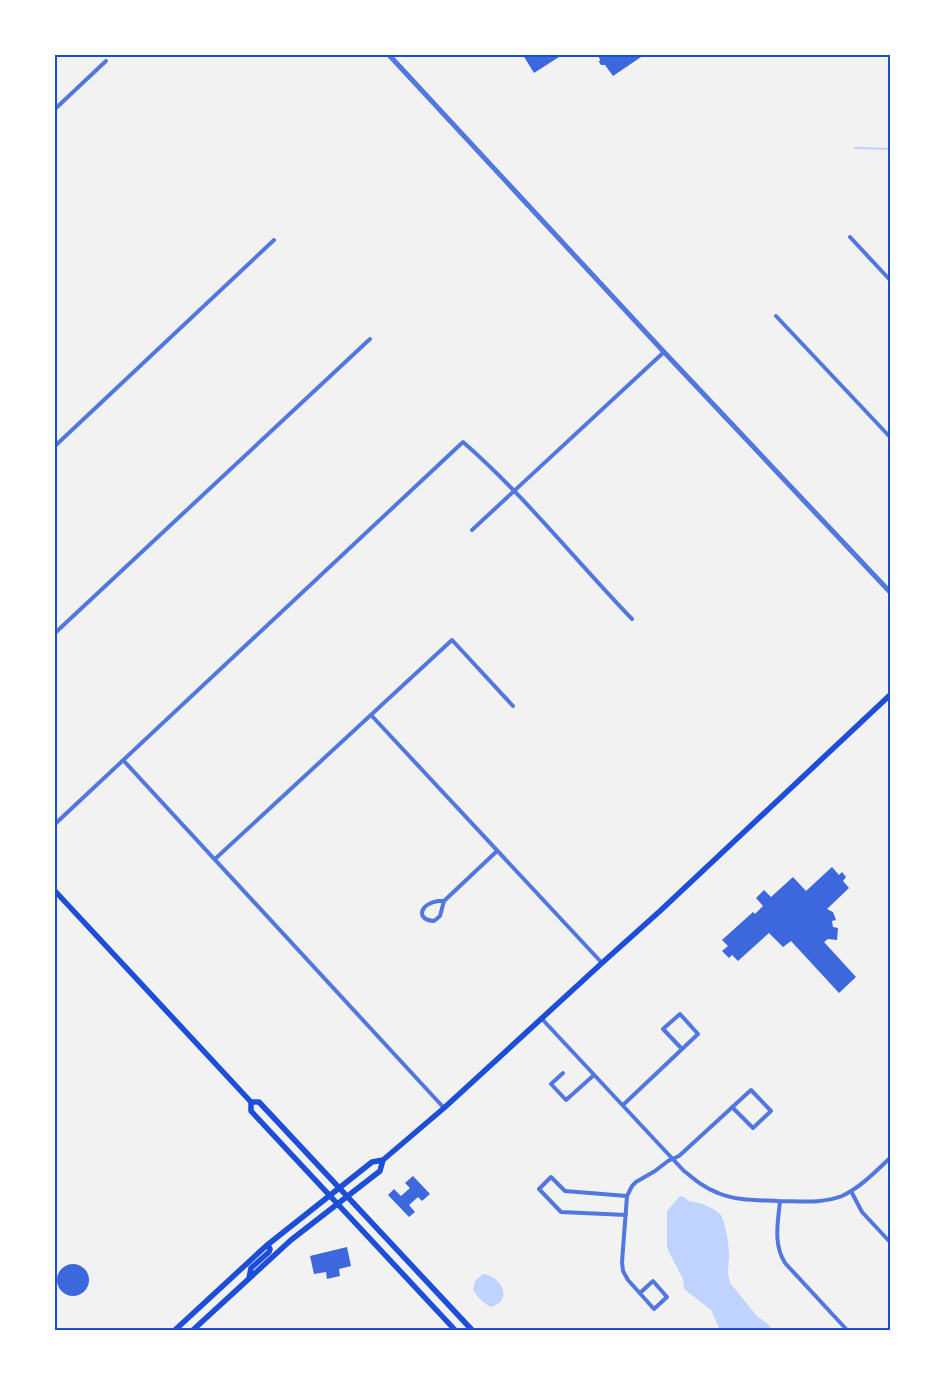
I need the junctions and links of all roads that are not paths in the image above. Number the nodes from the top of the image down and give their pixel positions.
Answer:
1 (389, 55) edge
2 (106, 61) dead end
3 (55, 109) edge
4 (850, 237) dead end
5 (274, 240) dead end
6 (890, 280) edge
7 (776, 316) dead end
8 (370, 339) dead end
9 (664, 352) junction
10 (890, 437) edge
11 (55, 446) edge
12 (515, 491) junction
13 (472, 530) dead end
14 (890, 592) edge
15 (632, 619) dead end
16 (55, 633) edge
17 (890, 695) edge
18 (513, 706) dead end
19 (371, 715) junction
20 (123, 760) junction
21 (55, 824) edge
22 (497, 851) junction
23 (214, 859) junction
24 (55, 891) edge
25 (444, 901) junction
26 (602, 963) junction
27 (542, 1019) junction
28 (682, 1049) junction
29 (563, 1073) dead end
30 (594, 1075) junction
31 (251, 1102) junction
32 (623, 1105) junction
33 (732, 1107) junction
34 (444, 1108) junction
35 (890, 1158) edge
36 (673, 1159) junction
37 (383, 1160) junction
38 (339, 1187) junction
39 (851, 1191) junction
40 (329, 1195) junction
41 (627, 1196) junction
42 (348, 1197) junction
43 (780, 1201) junction
44 (338, 1204) junction
45 (626, 1215) junction
46 (890, 1242) edge
47 (268, 1245) junction
48 (249, 1278) junction
49 (640, 1293) junction
50 (175, 1330) edge
51 (193, 1330) edge
52 (456, 1330) edge
53 (472, 1330) edge
54 (848, 1330) edge

1 - 9 street
2 - 3 street
4 - 6 street
5 - 11 street
7 - 10 street
8 - 16 street
9 - 12 street
9 - 14 street
12 - 13 street
12 - 15 street
12 - 20 street
17 - 26 main road
18 - 19 street
19 - 22 street
19 - 23 street
20 - 21 street
20 - 23 street
22 - 25 street
22 - 26 street
23 - 34 street
24 - 31 main road
25 - 25 street
26 - 27 main road
27 - 30 street
27 - 34 main road
28 - 28 street
28 - 32 street
29 - 30 street
30 - 32 street
31 - 38 main road
31 - 40 main road
32 - 36 street
33 - 33 street
33 - 36 street
34 - 37 main road
35 - 39 street
36 - 41 street
36 - 43 street
37 - 38 main road
37 - 42 main road
38 - 40 main road
38 - 42 main road
39 - 43 street
39 - 46 street
40 - 44 main road
40 - 47 main road
41 - 45 street
41 - 45 street
42 - 44 main road
42 - 53 main road
43 - 54 street
44 - 48 main road
44 - 52 main road
45 - 49 street
47 - 48 main road
47 - 50 main road
48 - 51 main road
49 - 49 street

